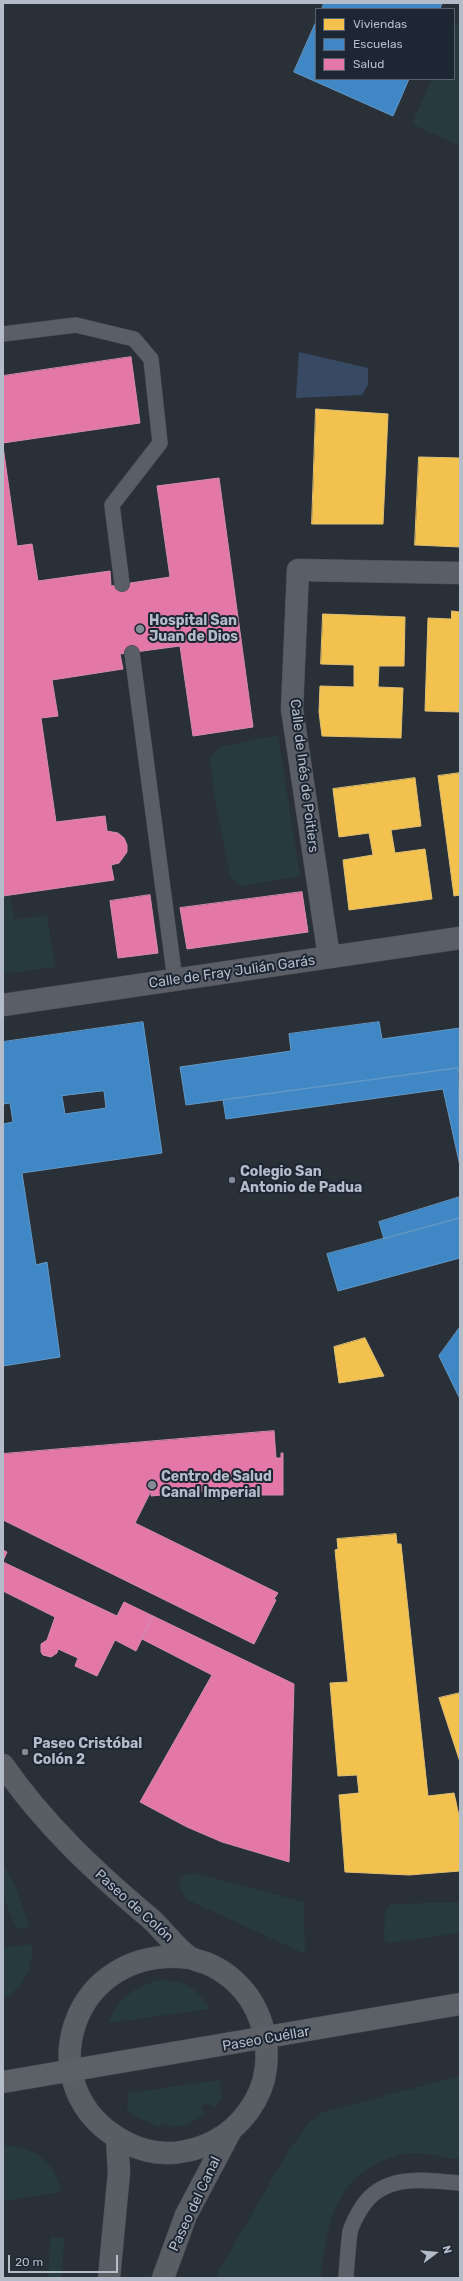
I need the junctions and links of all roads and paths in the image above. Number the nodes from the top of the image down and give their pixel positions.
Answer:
1 (3, 334) edge
2 (460, 573) edge
3 (122, 584) dead end
4 (132, 653) dead end
5 (460, 938) edge
6 (329, 957) junction
7 (176, 980) junction
8 (3, 1005) edge
9 (3, 1765) edge
10 (190, 1958) junction
11 (460, 2004) edge
12 (265, 2039) junction
13 (71, 2072) junction
14 (3, 2082) edge
15 (230, 2131) junction
16 (117, 2138) junction
17 (460, 2183) edge
18 (109, 2278) edge
19 (163, 2278) edge
20 (346, 2278) edge

1 - 3 lane
2 - 6 street, Calle de Inés de Poitiers
4 - 7 lane
5 - 6 street, Calle de Fray Julián Garás
6 - 7 street, Calle de Fray Julián Garás
7 - 8 street, Calle de Fray Julián Garás
9 - 10 main road, Paseo de Colón
10 - 12 main road, Paseo de Colón
10 - 13 main road, Paseo del Canal
11 - 12 main road, Paseo Cuéllar
12 - 13 main road, Paseo Cuéllar
12 - 15 main road, Paseo del Canal
13 - 14 main road, Paseo Cuéllar
13 - 16 main road, Paseo del Canal
15 - 16 main road, Paseo del Canal
15 - 19 main road, Paseo del Canal
16 - 18 main road
17 - 20 lane

